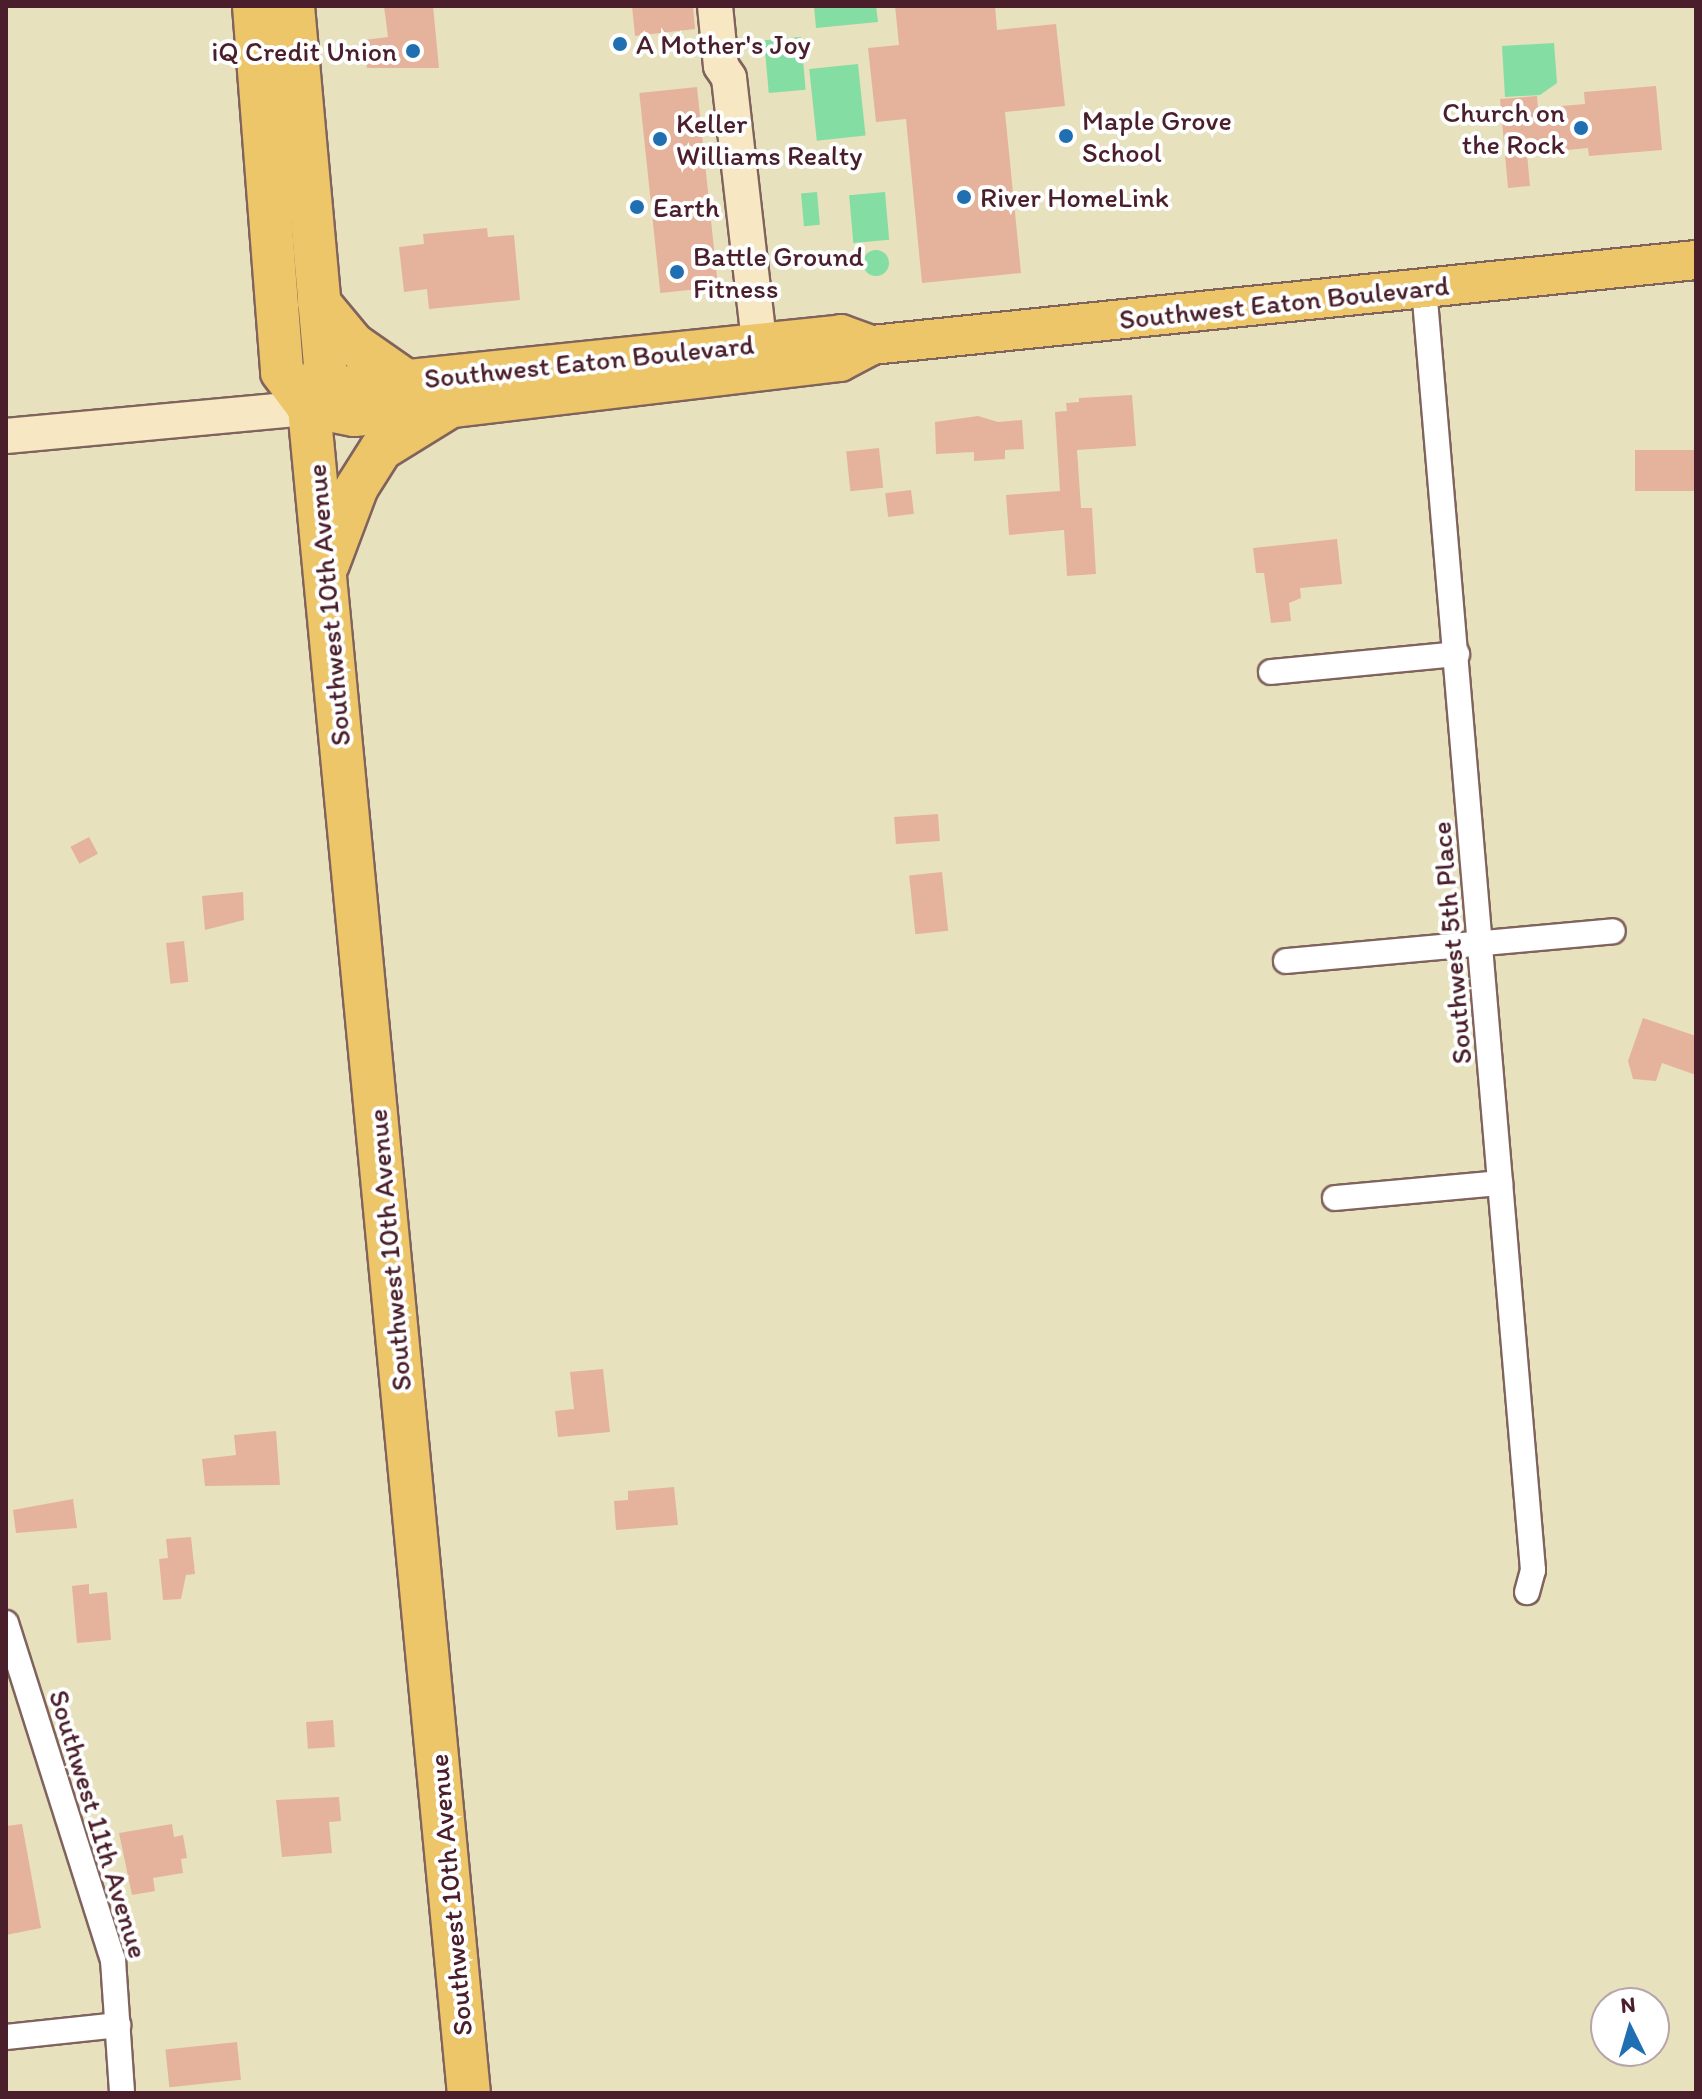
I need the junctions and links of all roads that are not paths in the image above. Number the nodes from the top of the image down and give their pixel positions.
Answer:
1 (254, 6) edge
2 (293, 6) edge
3 (715, 6) edge
4 (1696, 260) edge
5 (1424, 288) junction
6 (319, 303) junction
7 (746, 344) junction
8 (872, 345) junction
9 (406, 381) junction
10 (654, 384) junction
11 (309, 408) junction
12 (446, 409) junction
13 (6, 436) edge
14 (325, 572) junction
15 (1457, 654) junction
16 (1271, 672) dead end
17 (1613, 931) dead end
18 (1481, 943) junction
19 (1286, 961) dead end
20 (1500, 1183) junction
21 (1335, 1198) dead end
22 (1527, 1592) dead end
23 (8, 1636) edge
24 (118, 2025) junction
25 (6, 2037) edge
26 (122, 2093) edge
27 (469, 2093) edge

1 - 11 highway
2 - 6 highway, Southwest 10th Avenue
3 - 7 street
4 - 5 main road, Southwest Eaton Boulevard
5 - 8 main road, Southwest Eaton Boulevard
5 - 15 street, Southwest 5th Place
6 - 9 highway
6 - 11 highway, Southwest 10th Avenue
7 - 8 main road, Southwest Eaton Boulevard
7 - 9 main road, Southwest Eaton Boulevard
7 - 10 main road
8 - 10 main road, Southwest Eaton Boulevard
9 - 11 main road, Southwest Eaton Boulevard
10 - 12 main road, Southwest Eaton Boulevard
11 - 12 main road, Southwest Eaton Boulevard
11 - 13 street, Southwest Eaton Boulevard
11 - 14 highway, Southwest 10th Avenue
12 - 14 highway
14 - 27 highway, Southwest 10th Avenue
15 - 16 street
15 - 18 street, Southwest 5th Place
17 - 18 street
18 - 19 street
18 - 20 street, Southwest 5th Place
20 - 21 street
20 - 22 street, Southwest 5th Place
23 - 24 street, Southwest 11th Avenue
24 - 25 street
24 - 26 street, Southwest 11th Avenue

